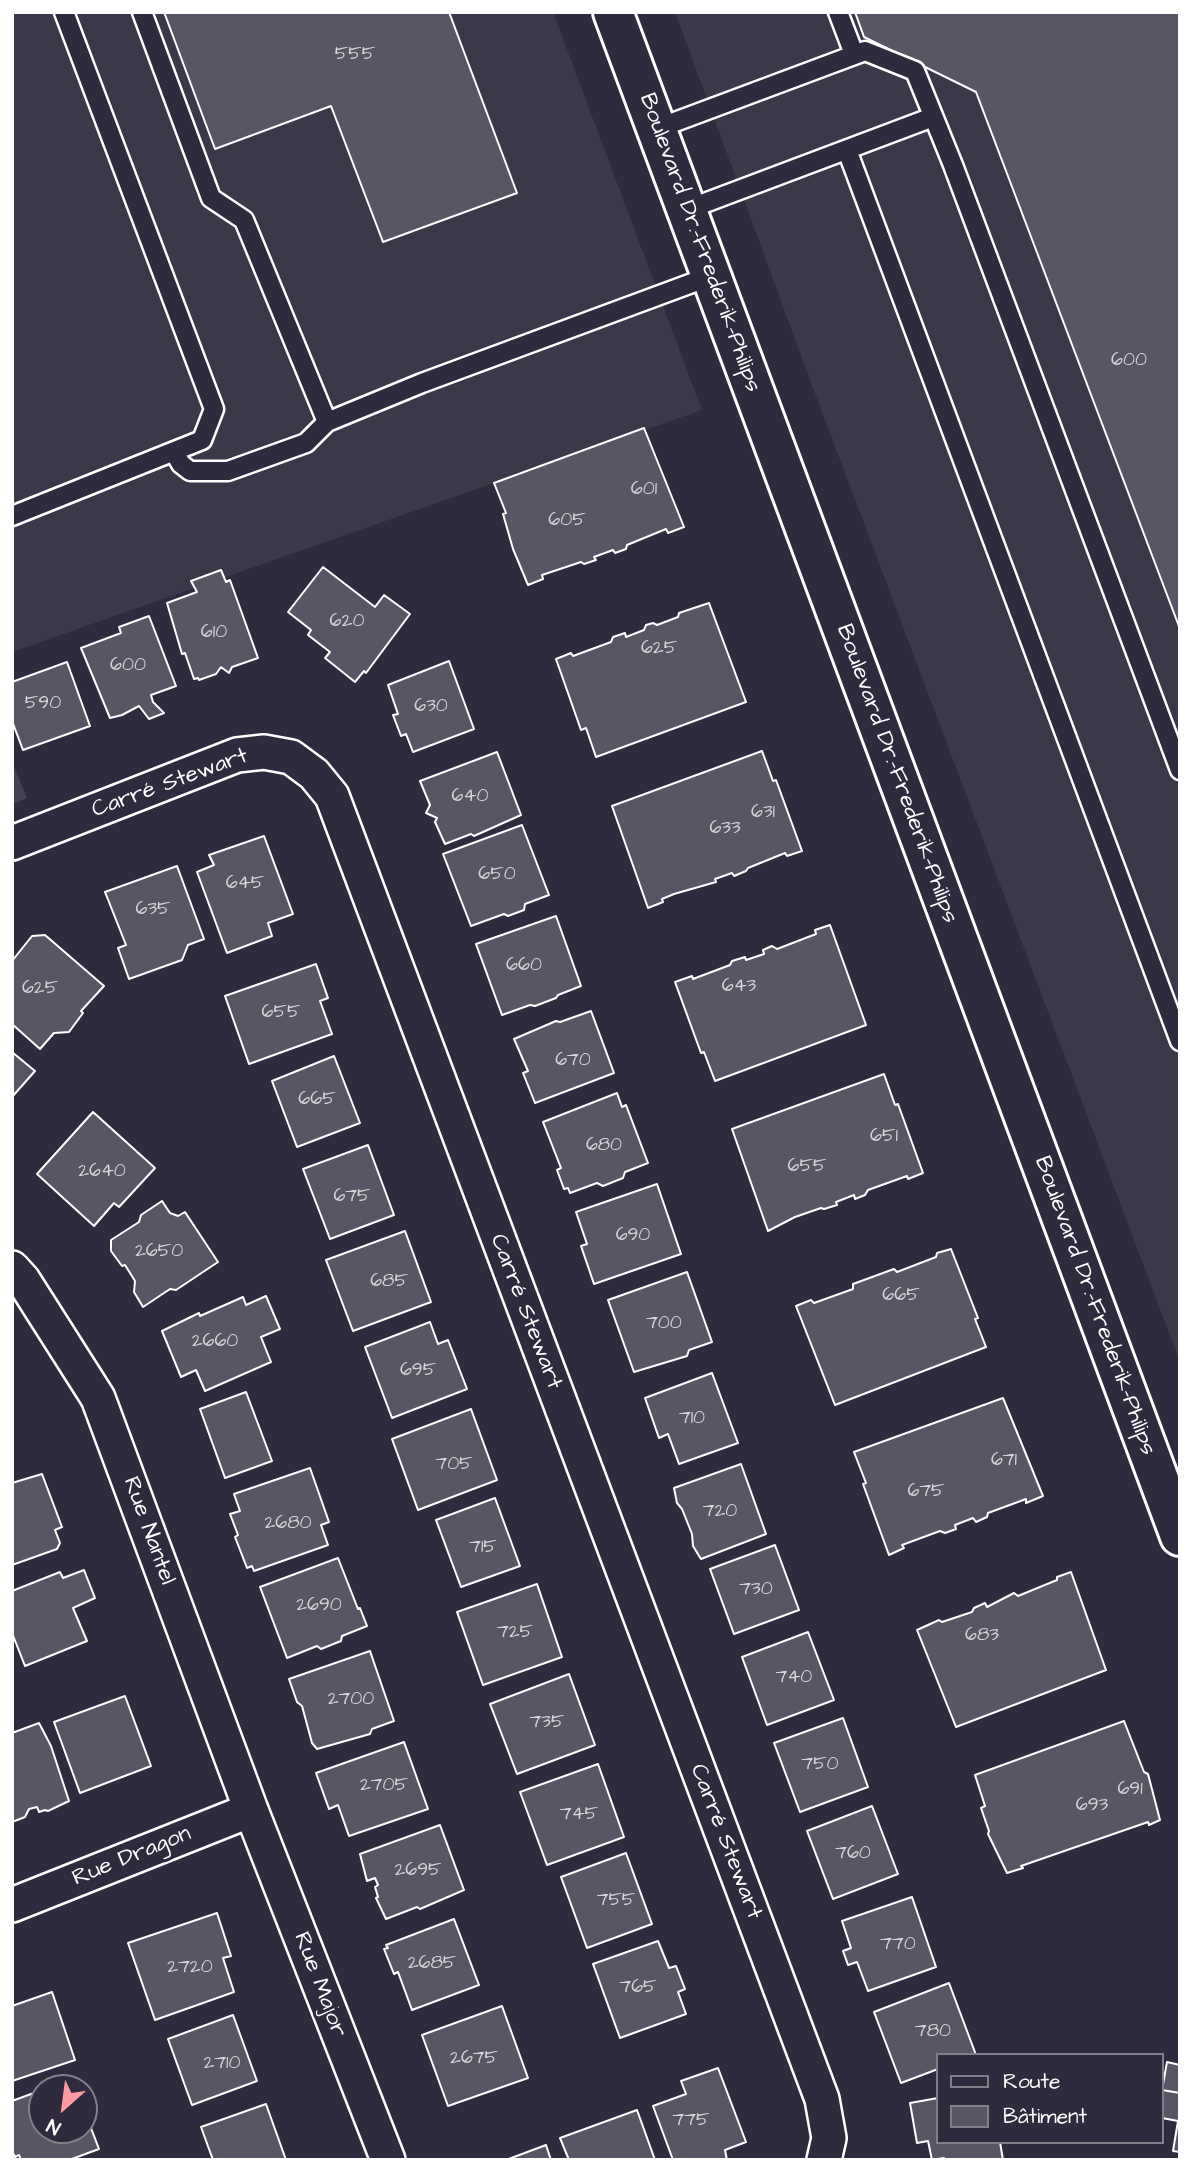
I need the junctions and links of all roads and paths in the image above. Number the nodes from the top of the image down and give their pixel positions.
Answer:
1 (64, 12) edge
2 (142, 12) edge
3 (613, 12) edge
4 (838, 12) edge
5 (854, 54) junction
6 (933, 117) junction
7 (656, 129) junction
8 (847, 150) junction
9 (686, 210) junction
10 (711, 276) junction
11 (327, 422) junction
12 (174, 452) junction
13 (12, 516) edge
14 (1180, 770) edge
15 (12, 843) edge
16 (1180, 1041) edge
17 (12, 1268) edge
18 (1180, 1536) edge
19 (251, 1810) junction
20 (12, 1905) edge
21 (387, 2160) edge
22 (824, 2160) edge

1 - 12 lane
2 - 11 lane
3 - 7 street, Boulevard Dr.-Frederik-Philips
4 - 5 lane
5 - 6 lane
5 - 7 lane
6 - 8 lane
6 - 14 lane
7 - 9 street, Boulevard Dr.-Frederik-Philips
8 - 9 lane
8 - 16 lane
9 - 10 street, Boulevard Dr.-Frederik-Philips
10 - 11 lane
10 - 18 street, Boulevard Dr.-Frederik-Philips
11 - 12 lane
12 - 13 lane
15 - 22 street, Carré Stewart
17 - 19 street, Rue Nantel
19 - 20 street, Rue Dragon
19 - 21 street, Rue Major

